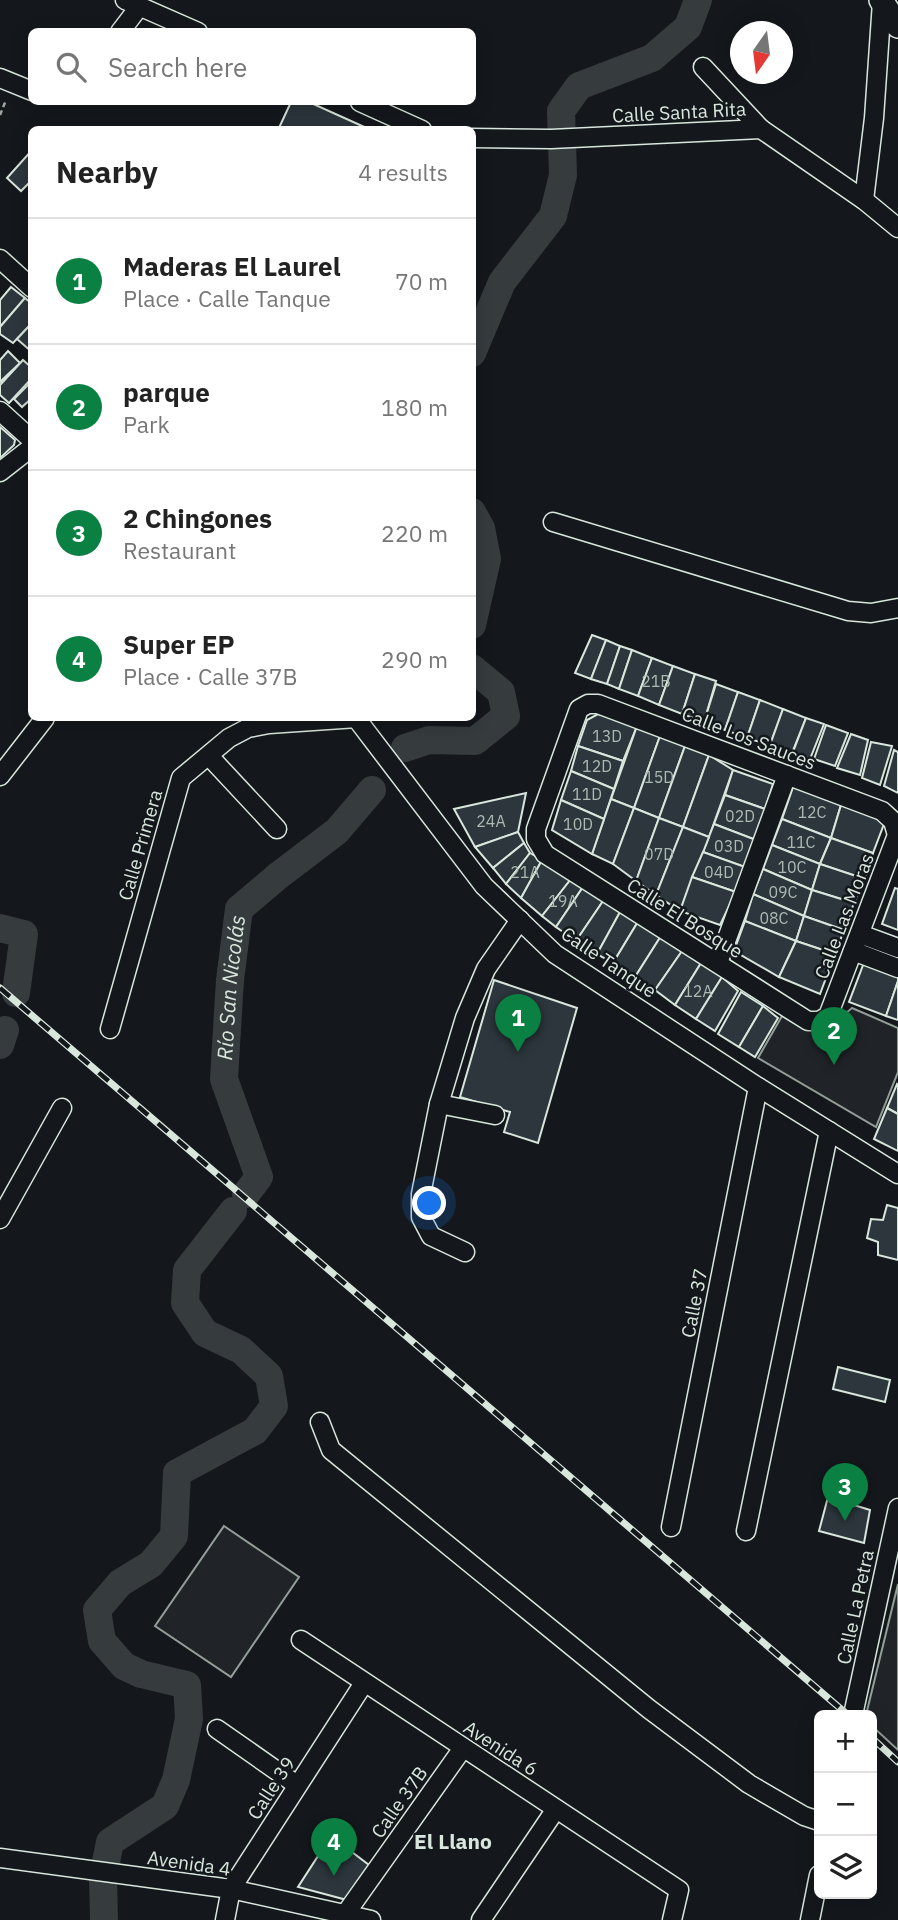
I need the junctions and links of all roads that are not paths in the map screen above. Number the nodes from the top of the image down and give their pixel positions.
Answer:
1 (882, 1) edge
2 (132, 3) edge
3 (898, 26) edge
4 (122, 28) edge
5 (189, 28) edge
6 (703, 67) dead end
7 (0, 78) edge
8 (28, 89) edge
9 (367, 105) edge
10 (413, 126) edge
11 (761, 129) junction
12 (476, 138) edge
13 (864, 200) junction
14 (898, 228) edge
15 (0, 259) edge
16 (28, 284) edge
17 (0, 411) edge
18 (28, 436) edge
19 (28, 450) edge
20 (0, 472) edge
21 (553, 522) dead end
22 (898, 608) edge
23 (43, 721) edge
24 (304, 721) edge
25 (358, 721) edge
26 (209, 756) junction
27 (0, 775) edge
28 (788, 775) junction
29 (893, 821) joint
30 (277, 829) dead end
31 (536, 839) joint
32 (520, 920) junction
33 (860, 934) junction
34 (898, 948) edge
35 (853, 951) junction
36 (718, 963) junction
37 (898, 968) edge
38 (819, 1021) joint
39 (110, 1029) dead end
40 (758, 1087) junction
41 (439, 1104) junction
42 (62, 1108) dead end
43 (495, 1115) dead end
44 (829, 1131) junction
45 (898, 1174) edge
46 (0, 1219) edge
47 (465, 1252) dead end
48 (320, 1422) dead end
49 (898, 1508) edge
50 (671, 1527) dead end
51 (746, 1531) dead end
52 (301, 1640) dead end
53 (364, 1683) junction
54 (854, 1710) edge
55 (217, 1729) dead end
56 (463, 1748) junction
57 (297, 1785) junction
58 (555, 1809) junction
59 (814, 1819) edge
60 (0, 1858) edge
61 (231, 1889) junction
62 (814, 1899) edge
63 (346, 1913) junction
64 (225, 1920) edge
65 (372, 1920) edge
66 (481, 1920) edge
67 (672, 1920) edge
68 (810, 1920) edge

1 - 3 main road
1 - 13 street
2 - 4 street
2 - 5 street
6 - 11 street
7 - 8 street
9 - 10 street
11 - 12 street, Calle Santa Rita
11 - 13 street, Calle Santa Rita
13 - 14 street, Calle Santa Rita
15 - 16 street
17 - 18 street
19 - 20 street
21 - 22 street
23 - 27 street
24 - 26 street, Calle Primera
25 - 32 street, Calle Tanque
26 - 30 street
26 - 39 street, Calle Primera
28 - 29 street, Calle Los Sauces
28 - 31 street, Calle Los Sauces
28 - 36 street
29 - 33 street, Calle Las Moras
31 - 36 street, Calle El Bosque
32 - 40 street, Calle Tanque
32 - 41 street
33 - 34 street
33 - 35 street, Calle Las Moras
35 - 37 street
35 - 38 street, Calle Las Moras
36 - 38 street, Calle El Bosque
40 - 44 street, Calle Tanque
40 - 50 street, Calle 37
41 - 43 street
41 - 47 street
42 - 46 street
44 - 45 street, Calle Tanque
44 - 51 street
48 - 59 street
49 - 54 street, Calle La Petra
52 - 53 street, Avenida 6
53 - 56 street, Avenida 6
53 - 57 street, Calle 39
55 - 57 street
56 - 58 street, Avenida 6
56 - 63 street, Calle 37B
57 - 61 street, Calle 39
58 - 66 street
58 - 67 street, Avenida 6
60 - 61 street, Avenida 4
61 - 63 street, Avenida 4
61 - 64 street, Calle 39
62 - 68 street
63 - 65 street, Avenida 4

